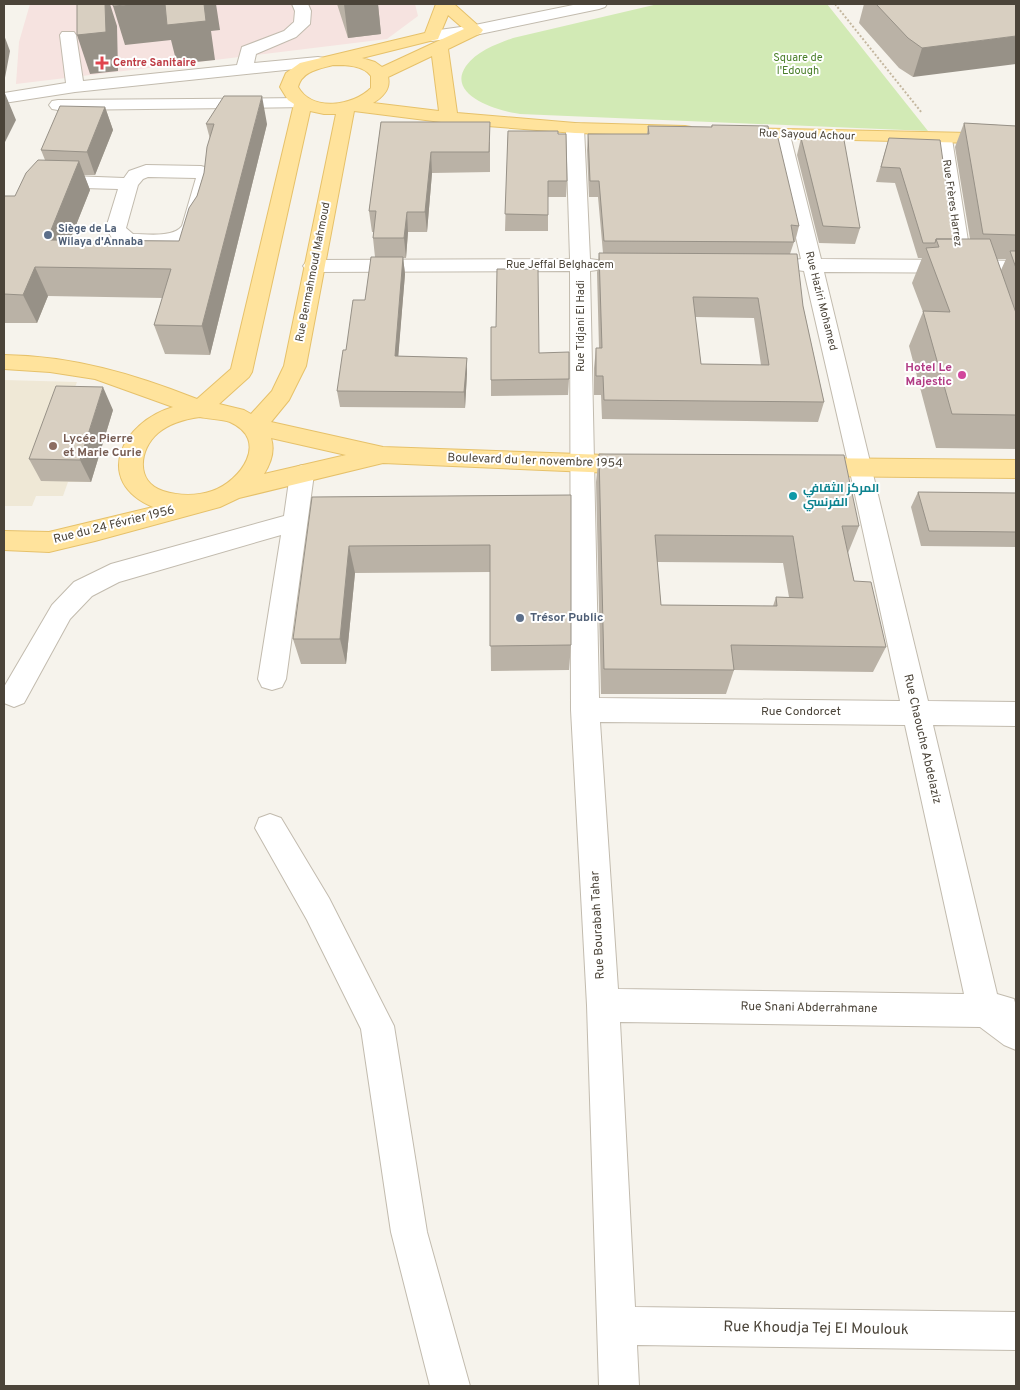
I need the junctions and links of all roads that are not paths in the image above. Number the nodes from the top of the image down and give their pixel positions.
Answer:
1 (300, 4) edge
2 (444, 4) edge
3 (599, 4) edge
4 (474, 30) junction
5 (68, 35) dead end
6 (436, 41) junction
7 (326, 61) junction
8 (245, 70) junction
9 (380, 79) junction
10 (75, 87) junction
11 (4, 98) edge
12 (303, 104) junction
13 (4, 105) edge
14 (349, 106) junction
15 (449, 118) junction
16 (575, 128) junction
17 (782, 135) junction
18 (943, 139) junction
19 (1016, 139) edge
20 (129, 184) junction
21 (4, 215) edge
22 (580, 265) junction
23 (619, 265) edge
24 (774, 265) edge
25 (313, 266) junction
26 (813, 266) junction
27 (962, 267) junction
28 (1016, 267) edge
29 (4, 362) edge
30 (200, 409) junction
31 (254, 426) junction
32 (383, 455) junction
33 (582, 464) junction
34 (662, 465) edge
35 (782, 466) edge
36 (862, 467) junction
37 (1016, 469) edge
38 (302, 474) junction
39 (238, 489) junction
40 (194, 504) junction
41 (294, 522) junction
42 (4, 542) edge
43 (272, 679) dead end
44 (14, 695) dead end
45 (585, 710) junction
46 (916, 713) junction
47 (1016, 714) edge
48 (270, 828) dead end
49 (603, 1005) junction
50 (984, 1010) junction
51 (1016, 1011) edge
52 (1016, 1034) edge
53 (617, 1326) junction
54 (1016, 1331) edge
55 (450, 1386) edge
56 (620, 1386) edge

1 - 8 street
2 - 4 main road
2 - 6 main road
3 - 4 street
4 - 6 main road
5 - 10 street
6 - 7 main road
6 - 9 main road
6 - 15 main road
7 - 8 street
7 - 9 main road
7 - 12 main road
8 - 10 street
9 - 14 main road
9 - 15 main road
10 - 11 street
12 - 13 street
12 - 14 main road, Rue Sayoud Achour
12 - 30 main road
14 - 15 main road, Rue Sayoud Achour
14 - 25 main road, Rue Benmahmoud Mahmoud
15 - 16 main road, Rue Sayoud Achour
16 - 17 main road, Rue Sayoud Achour
16 - 22 street, Rue Tidjani El Hadi
17 - 18 main road, Rue Sayoud Achour
17 - 26 street, Rue Haziri Mohamed
18 - 19 main road, Rue Sayoud Achour
18 - 27 street, Rue Frères Harrez
20 - 20 street
20 - 21 street
22 - 23 street, Rue Jeffal Belghacem
22 - 25 street, Rue Jeffal Belghacem
22 - 33 street, Rue Tidjani El Hadi
24 - 26 street
25 - 31 main road, Rue Benmahmoud Mahmoud
26 - 27 street
26 - 36 street, Rue Haziri Mohamed
27 - 28 street
29 - 30 main road
30 - 31 main road
30 - 40 main road
31 - 32 main road
31 - 39 main road
32 - 33 main road, Boulevard du 1er novembre 1954
32 - 38 main road
33 - 34 main road, Boulevard du 1er novembre 1954
33 - 45 street, Rue Bourabah Tahar
35 - 36 main road
36 - 37 main road
36 - 46 street, Rue Chaouche Abdelaziz
38 - 39 main road
38 - 41 street
39 - 40 main road
40 - 42 main road, Rue du 24 Février 1956
41 - 43 street
41 - 44 street
45 - 46 street, Rue Condorcet
45 - 49 street, Rue Bourabah Tahar
46 - 47 street, Rue Condorcet
46 - 50 street, Rue Chaouche Abdelaziz
48 - 55 street
49 - 50 street, Rue Snani Abderrahmane
49 - 53 street, Rue Bourabah Tahar
50 - 51 street, Rue Snani Abderrahmane
50 - 52 street
53 - 54 street, Rue Khoudja Tej El Moulouk
53 - 56 street, Rue Bourabah Tahar

